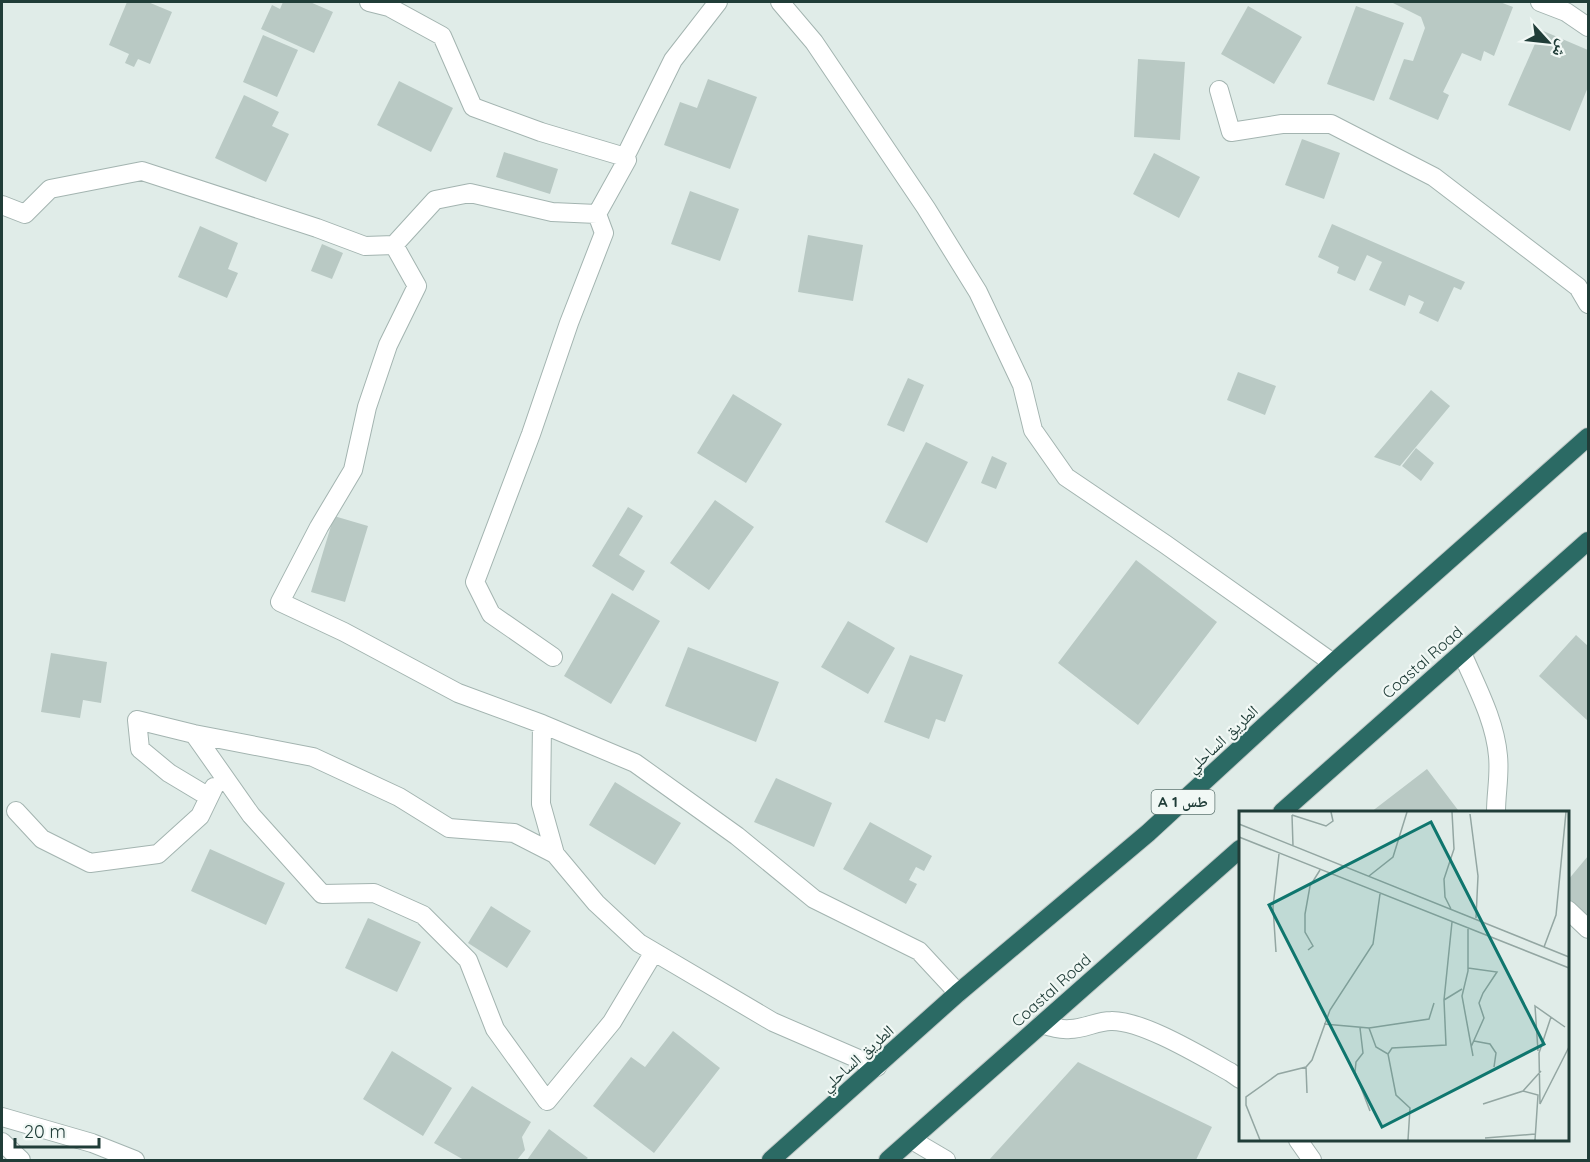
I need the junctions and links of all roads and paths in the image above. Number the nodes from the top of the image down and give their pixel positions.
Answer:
1 (369, 2) edge
2 (718, 2) edge
3 (780, 2) edge
4 (1540, 2) edge
5 (1588, 27) edge
6 (1219, 90) dead end
7 (625, 157) junction
8 (2, 205) edge
9 (597, 214) junction
10 (394, 245) junction
11 (1588, 304) edge
12 (1588, 437) edge
13 (1588, 541) edge
14 (1462, 653) junction
15 (553, 657) dead end
16 (1333, 663) junction
17 (542, 724) junction
18 (194, 734) junction
19 (221, 772) junction
20 (209, 797) junction
21 (16, 811) dead end
22 (1284, 811) edge
23 (1496, 811) edge
24 (1239, 850) edge
25 (555, 854) junction
26 (1569, 911) edge
27 (1588, 929) edge
28 (654, 952) junction
29 (958, 993) junction
30 (1042, 1024) junction
31 (877, 1066) junction
32 (1239, 1078) edge
33 (2, 1117) edge
34 (912, 1140) junction
35 (1299, 1141) edge
36 (2, 1142) edge
37 (21, 1161) edge
38 (135, 1161) edge
39 (771, 1161) edge
40 (888, 1161) edge
41 (946, 1161) edge
42 (1312, 1161) edge

1 - 7 street
2 - 7 street
3 - 16 street
4 - 5 street
6 - 11 street
7 - 9 street
8 - 10 street
9 - 10 street
9 - 15 street
10 - 17 street
12 - 16 highway, الطريق الساحلي / A 1 طس
13 - 14 highway, Coastal Road
14 - 22 highway, Coastal Road
14 - 23 street
16 - 29 highway, الطريق الساحلي / A 1 طس
17 - 25 street
17 - 29 street
18 - 19 street
18 - 20 street
18 - 25 street
19 - 20 street
19 - 28 street
20 - 21 street
24 - 30 highway, Coastal Road
25 - 28 street
26 - 27 street
28 - 31 street
29 - 31 highway, الطريق الساحلي / A 1 طس
30 - 32 street
30 - 34 highway, Coastal Road
31 - 39 highway, الطريق الساحلي / A 1 طس
33 - 38 street
34 - 40 highway, Coastal Road
34 - 41 street
35 - 42 street
36 - 37 street

